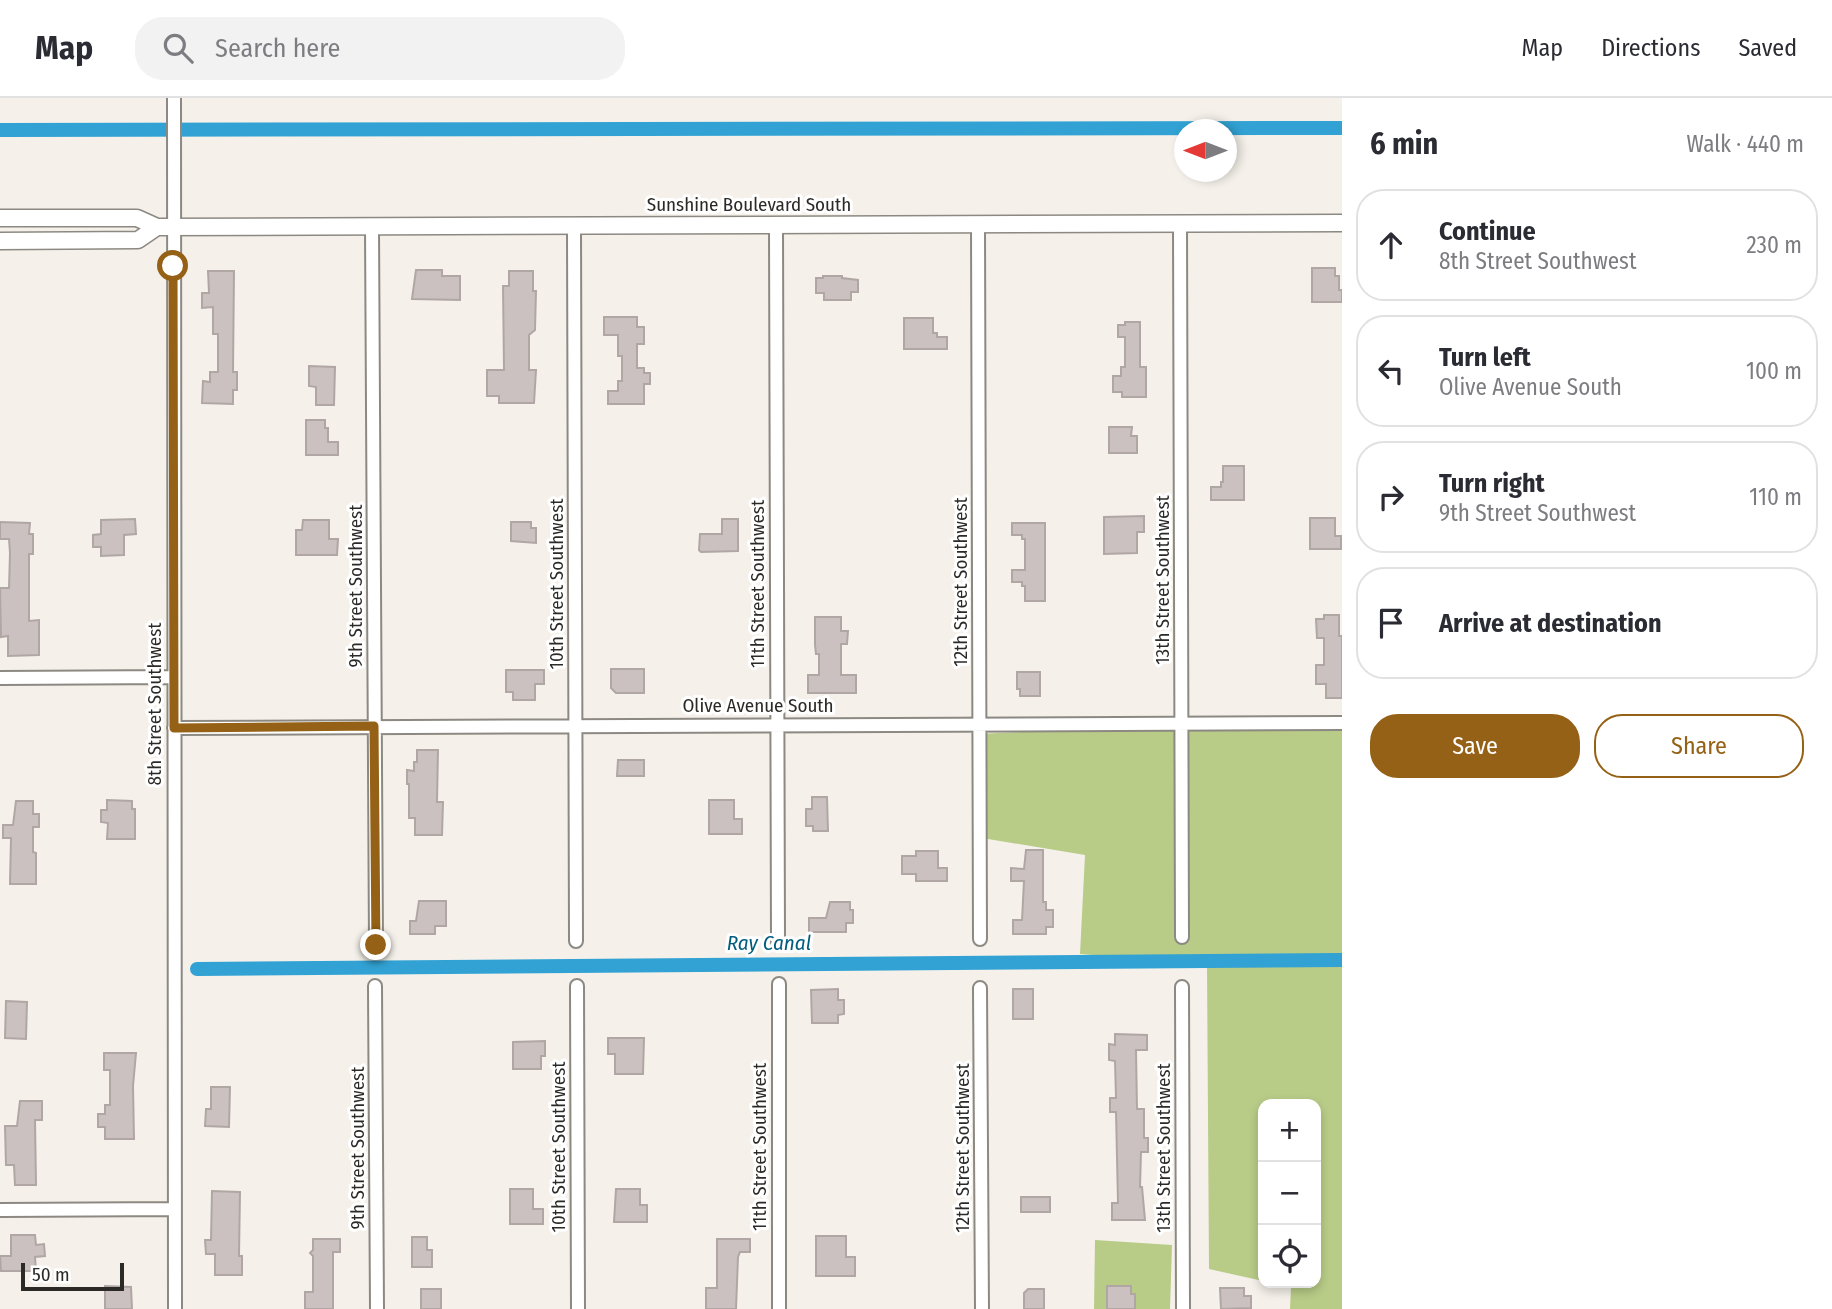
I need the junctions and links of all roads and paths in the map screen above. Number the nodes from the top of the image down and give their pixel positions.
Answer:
1 (174, 99) edge
2 (0, 218) edge
3 (1180, 223) junction
4 (1342, 223) edge
5 (978, 224) junction
6 (776, 225) junction
7 (165, 227) junction
8 (372, 227) junction
9 (574, 227) junction
10 (0, 241) edge
11 (174, 677) junction
12 (0, 678) edge
13 (980, 723) junction
14 (1181, 723) junction
15 (1342, 723) edge
16 (576, 725) junction
17 (777, 725) junction
18 (374, 726) junction
19 (174, 728) junction
20 (1182, 937) dead end
21 (981, 939) dead end
22 (576, 942) dead end
23 (778, 942) dead end
24 (376, 945) dead end
25 (779, 984) dead end
26 (375, 986) dead end
27 (577, 986) dead end
28 (981, 988) dead end
29 (1182, 988) dead end
30 (175, 1209) junction
31 (0, 1210) edge
32 (176, 1309) edge
33 (376, 1309) edge
34 (578, 1309) edge
35 (779, 1309) edge
36 (982, 1309) edge
37 (1183, 1309) edge

1 - 7 street, 8th Street Southwest
2 - 7 street, Sunshine Boulevard South
3 - 4 street, Sunshine Boulevard South
3 - 5 street, Sunshine Boulevard South
3 - 14 street, 13th Street Southwest
5 - 6 street, Sunshine Boulevard South
5 - 13 street, 12th Street Southwest
6 - 9 street, Sunshine Boulevard South
6 - 17 street, 11th Street Southwest
7 - 8 street, Sunshine Boulevard South
7 - 10 street, Sunshine Boulevard South
7 - 11 street, 8th Street Southwest
8 - 9 street, Sunshine Boulevard South
8 - 18 street, 9th Street Southwest
9 - 16 street, 10th Street Southwest
11 - 12 street
11 - 19 street, 8th Street Southwest
13 - 14 street, Olive Avenue South
13 - 17 street, Olive Avenue South
13 - 21 street, 12th Street Southwest
14 - 15 street, Olive Avenue South
14 - 20 street, 13th Street Southwest
16 - 17 street, Olive Avenue South
16 - 18 street, Olive Avenue South
16 - 22 street, 10th Street Southwest
17 - 23 street, 11th Street Southwest
18 - 19 street, Olive Avenue South
18 - 24 street, 9th Street Southwest
19 - 30 street, 8th Street Southwest
25 - 35 street, 11th Street Southwest
26 - 33 street, 9th Street Southwest
27 - 34 street, 10th Street Southwest
28 - 36 street, 12th Street Southwest
29 - 37 street, 13th Street Southwest
30 - 31 street
30 - 32 street, 8th Street Southwest

